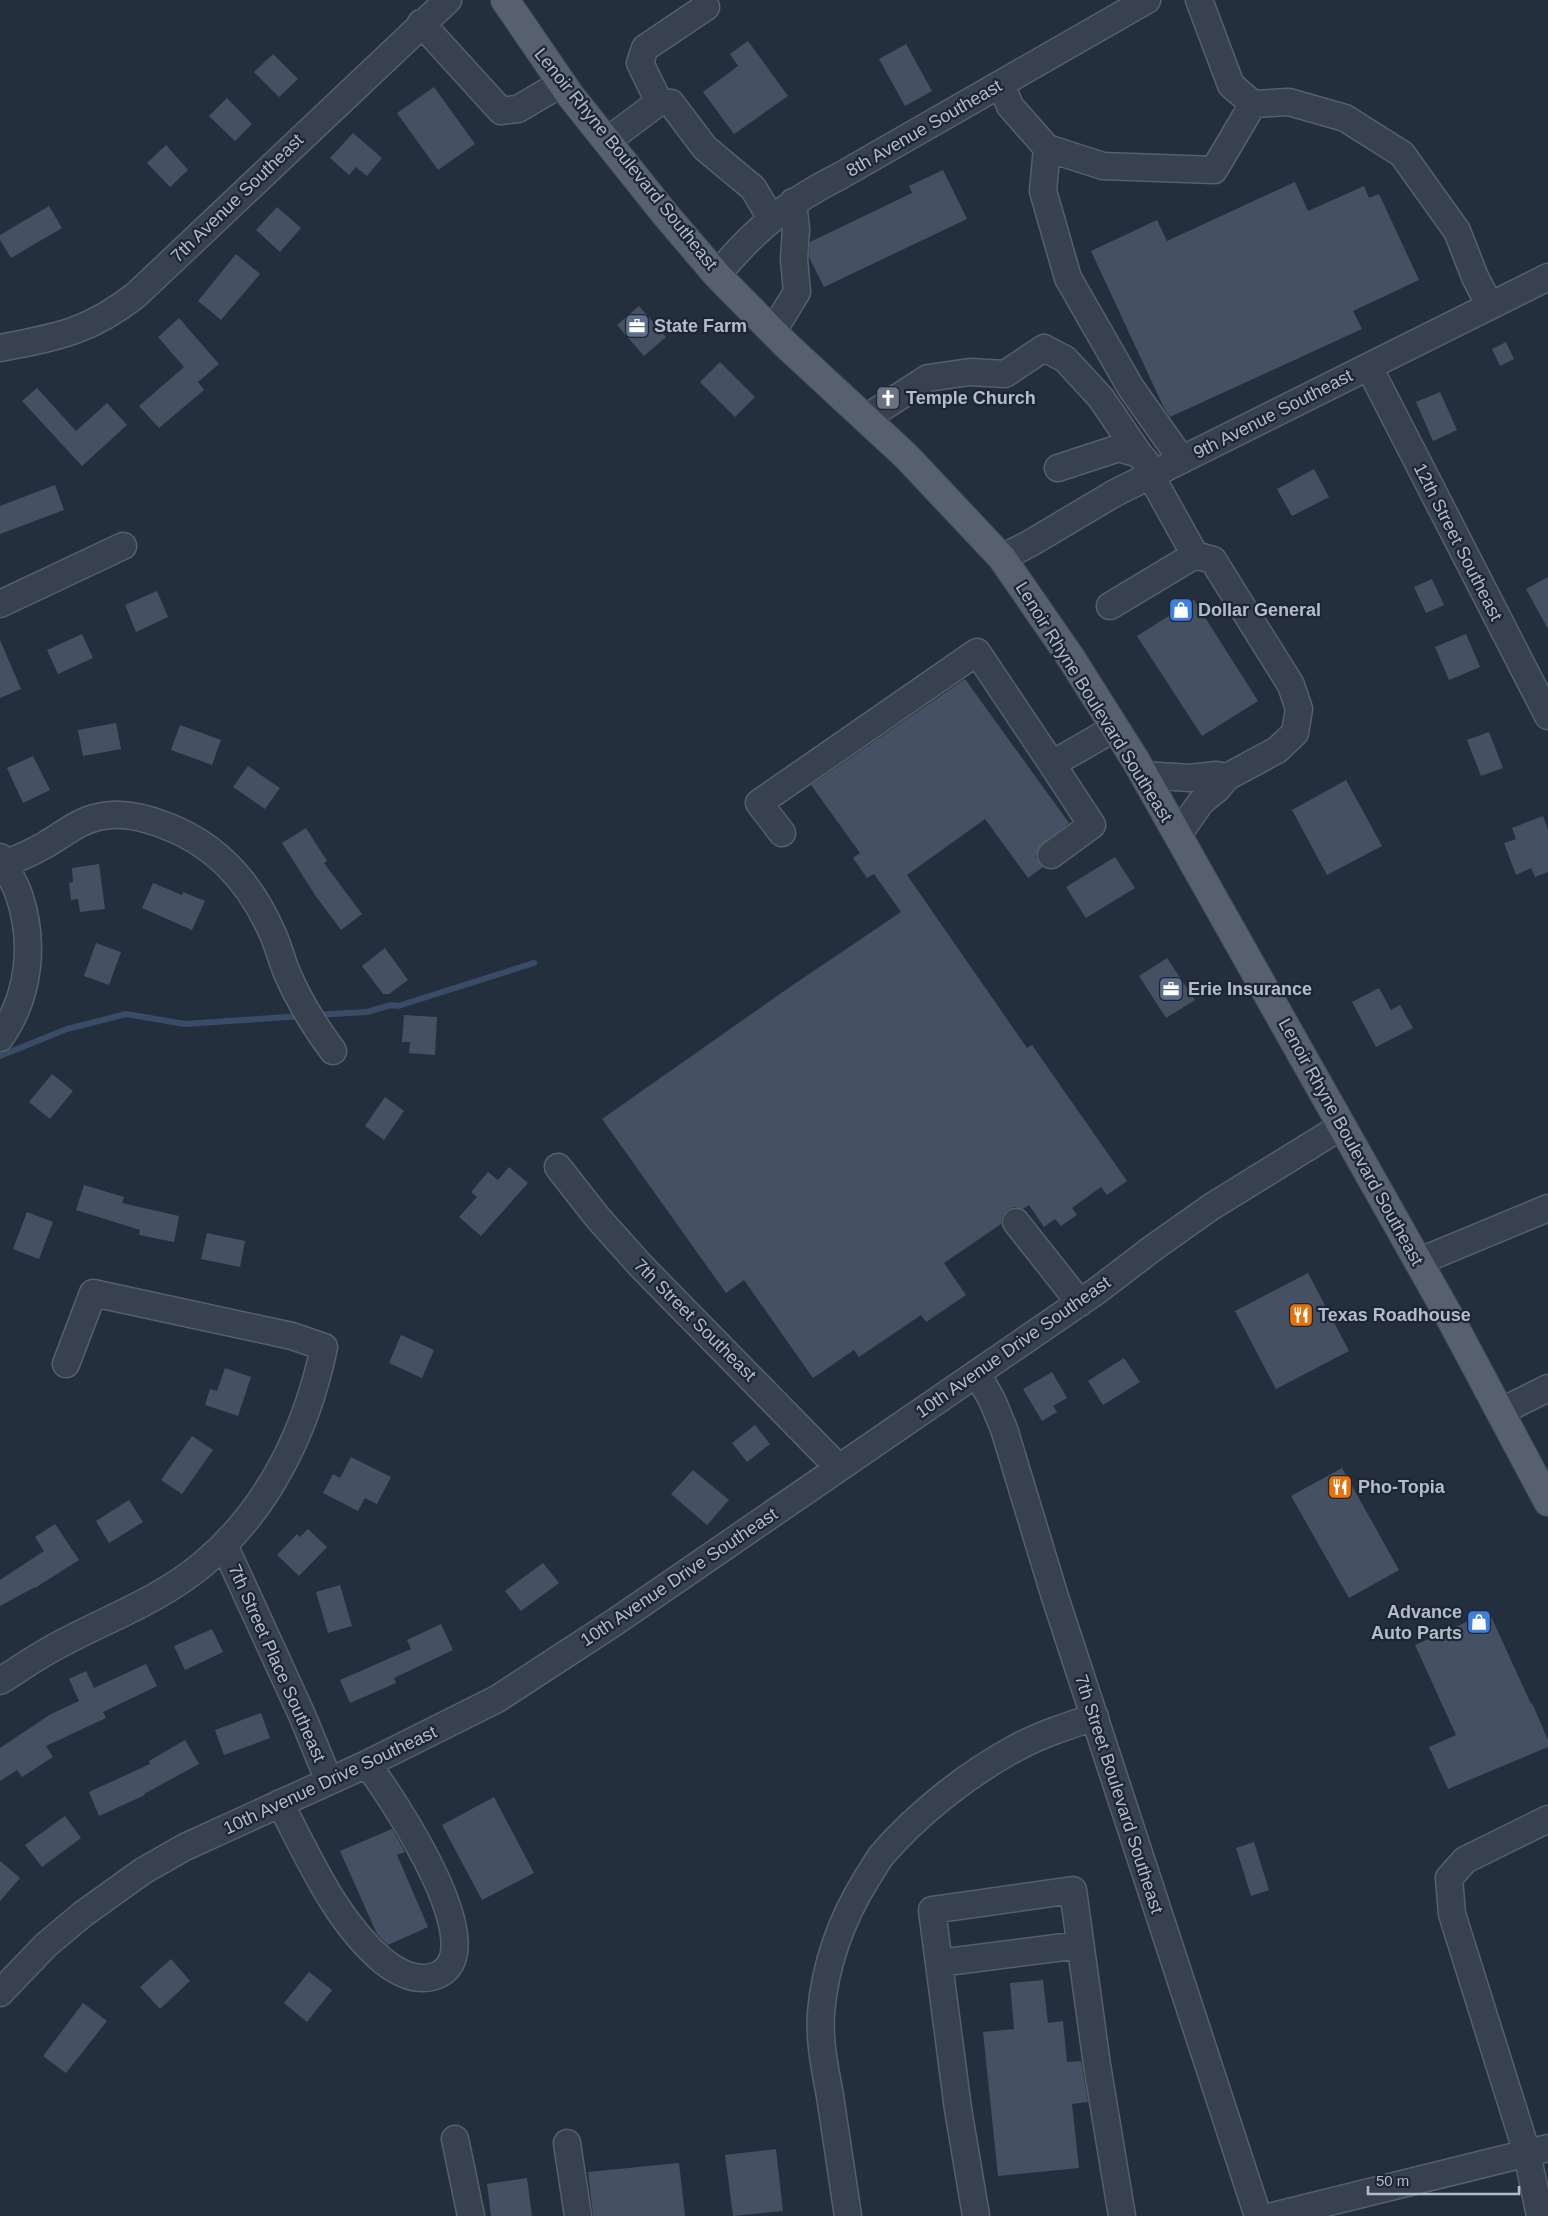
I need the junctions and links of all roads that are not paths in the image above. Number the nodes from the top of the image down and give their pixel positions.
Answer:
1 (448, 0) edge
2 (505, 0) edge
3 (1147, 0) edge
4 (1199, 0) edge
5 (706, 7) dead end
6 (421, 23) junction
7 (562, 83) junction
8 (1000, 84) junction
9 (659, 102) junction
10 (1253, 104) junction
11 (607, 141) junction
12 (1047, 148) junction
13 (794, 202) junction
14 (771, 218) junction
15 (717, 275) junction
16 (1548, 277) edge
17 (1490, 306) junction
18 (773, 331) junction
19 (0, 348) edge
20 (1369, 367) junction
21 (866, 418) junction
22 (1182, 460) junction
23 (1058, 468) dead end
24 (1149, 468) junction
25 (123, 546) dead end
26 (1196, 555) junction
27 (1002, 558) junction
28 (0, 604) edge
29 (1110, 606) dead end
30 (1548, 716) edge
31 (1115, 728) junction
32 (1052, 764) junction
33 (1144, 775) junction
34 (1227, 777) junction
35 (782, 833) dead end
36 (1178, 835) junction
37 (1051, 855) dead end
38 (1, 862) edge
39 (0, 1038) edge
40 (333, 1051) dead end
41 (1342, 1126) junction
42 (558, 1167) dead end
43 (1548, 1208) edge
44 (1016, 1222) dead end
45 (1418, 1262) junction
46 (1080, 1303) junction
47 (66, 1364) dead end
48 (977, 1373) junction
49 (1548, 1388) edge
50 (1500, 1412) junction
51 (838, 1468) junction
52 (1545, 1490) edge
53 (224, 1545) junction
54 (0, 1681) edge
55 (1094, 1717) junction
56 (367, 1764) junction
57 (329, 1781) junction
58 (280, 1803) junction
59 (1548, 1818) edge
60 (1080, 1945) junction
61 (939, 1963) junction
62 (0, 1994) edge
63 (455, 2139) dead end
64 (566, 2144) dead end
65 (1538, 2150) edge
66 (1548, 2215) edge
67 (470, 2216) edge
68 (578, 2216) edge
69 (848, 2216) edge
70 (976, 2216) edge
71 (1122, 2216) edge
72 (1258, 2216) edge
73 (1273, 2216) edge
74 (1540, 2216) edge

1 - 6 street, 7th Avenue Southeast
2 - 7 main road, Lenoir Rhyne Boulevard Southeast
3 - 8 street, 8th Avenue Southeast
4 - 10 street
5 - 9 street
6 - 7 street
6 - 19 street, 7th Avenue Southeast
7 - 11 main road, Lenoir Rhyne Boulevard Southeast
8 - 12 street
8 - 13 street, 8th Avenue Southeast
9 - 11 street
9 - 14 street
10 - 12 street
10 - 17 street
11 - 15 main road, Lenoir Rhyne Boulevard Southeast
12 - 22 street
13 - 14 street, 8th Avenue Southeast
13 - 18 street
14 - 15 street, 8th Avenue Southeast
15 - 18 main road, Lenoir Rhyne Boulevard Southeast
16 - 17 street, 9th Avenue Southeast
17 - 20 street, 9th Avenue Southeast
18 - 21 main road, Lenoir Rhyne Boulevard Southeast
20 - 22 street, 9th Avenue Southeast
20 - 30 street, 12th Street Southeast
21 - 24 street
21 - 27 main road, Lenoir Rhyne Boulevard Southeast
22 - 24 street, 9th Avenue Southeast
23 - 24 street
24 - 26 street
24 - 27 street, 9th Avenue Southeast
25 - 28 street
26 - 29 street
26 - 34 street
27 - 31 main road, Lenoir Rhyne Boulevard Southeast
31 - 32 street
31 - 33 main road, Lenoir Rhyne Boulevard Southeast
32 - 35 street
32 - 37 street
33 - 34 street
33 - 36 main road, Lenoir Rhyne Boulevard Southeast
34 - 36 street
36 - 41 main road, Lenoir Rhyne Boulevard Southeast
38 - 39 street
38 - 40 street
41 - 45 main road, Lenoir Rhyne Boulevard Southeast
41 - 46 street, 10th Avenue Drive Southeast
42 - 51 street, 7th Street Southeast
43 - 45 street
44 - 46 street
45 - 50 main road, Lenoir Rhyne Boulevard Southeast
46 - 48 street, 10th Avenue Drive Southeast
47 - 53 street
48 - 51 street, 10th Avenue Drive Southeast
48 - 55 street, 7th Street Boulevard Southeast
49 - 50 street
50 - 52 main road, Lenoir Rhyne Boulevard Southeast
51 - 56 street, 10th Avenue Drive Southeast
53 - 54 street
53 - 57 street, 7th Street Place Southeast
55 - 69 street
55 - 72 street, 7th Street Boulevard Southeast
56 - 57 street, 10th Avenue Drive Southeast
56 - 58 street
57 - 58 street, 10th Avenue Drive Southeast
58 - 62 street, 10th Avenue Drive Southeast
59 - 65 street
60 - 61 street
60 - 61 street
60 - 71 street
61 - 70 street
63 - 67 street
64 - 68 street
65 - 73 street
65 - 74 street
66 - 74 street

